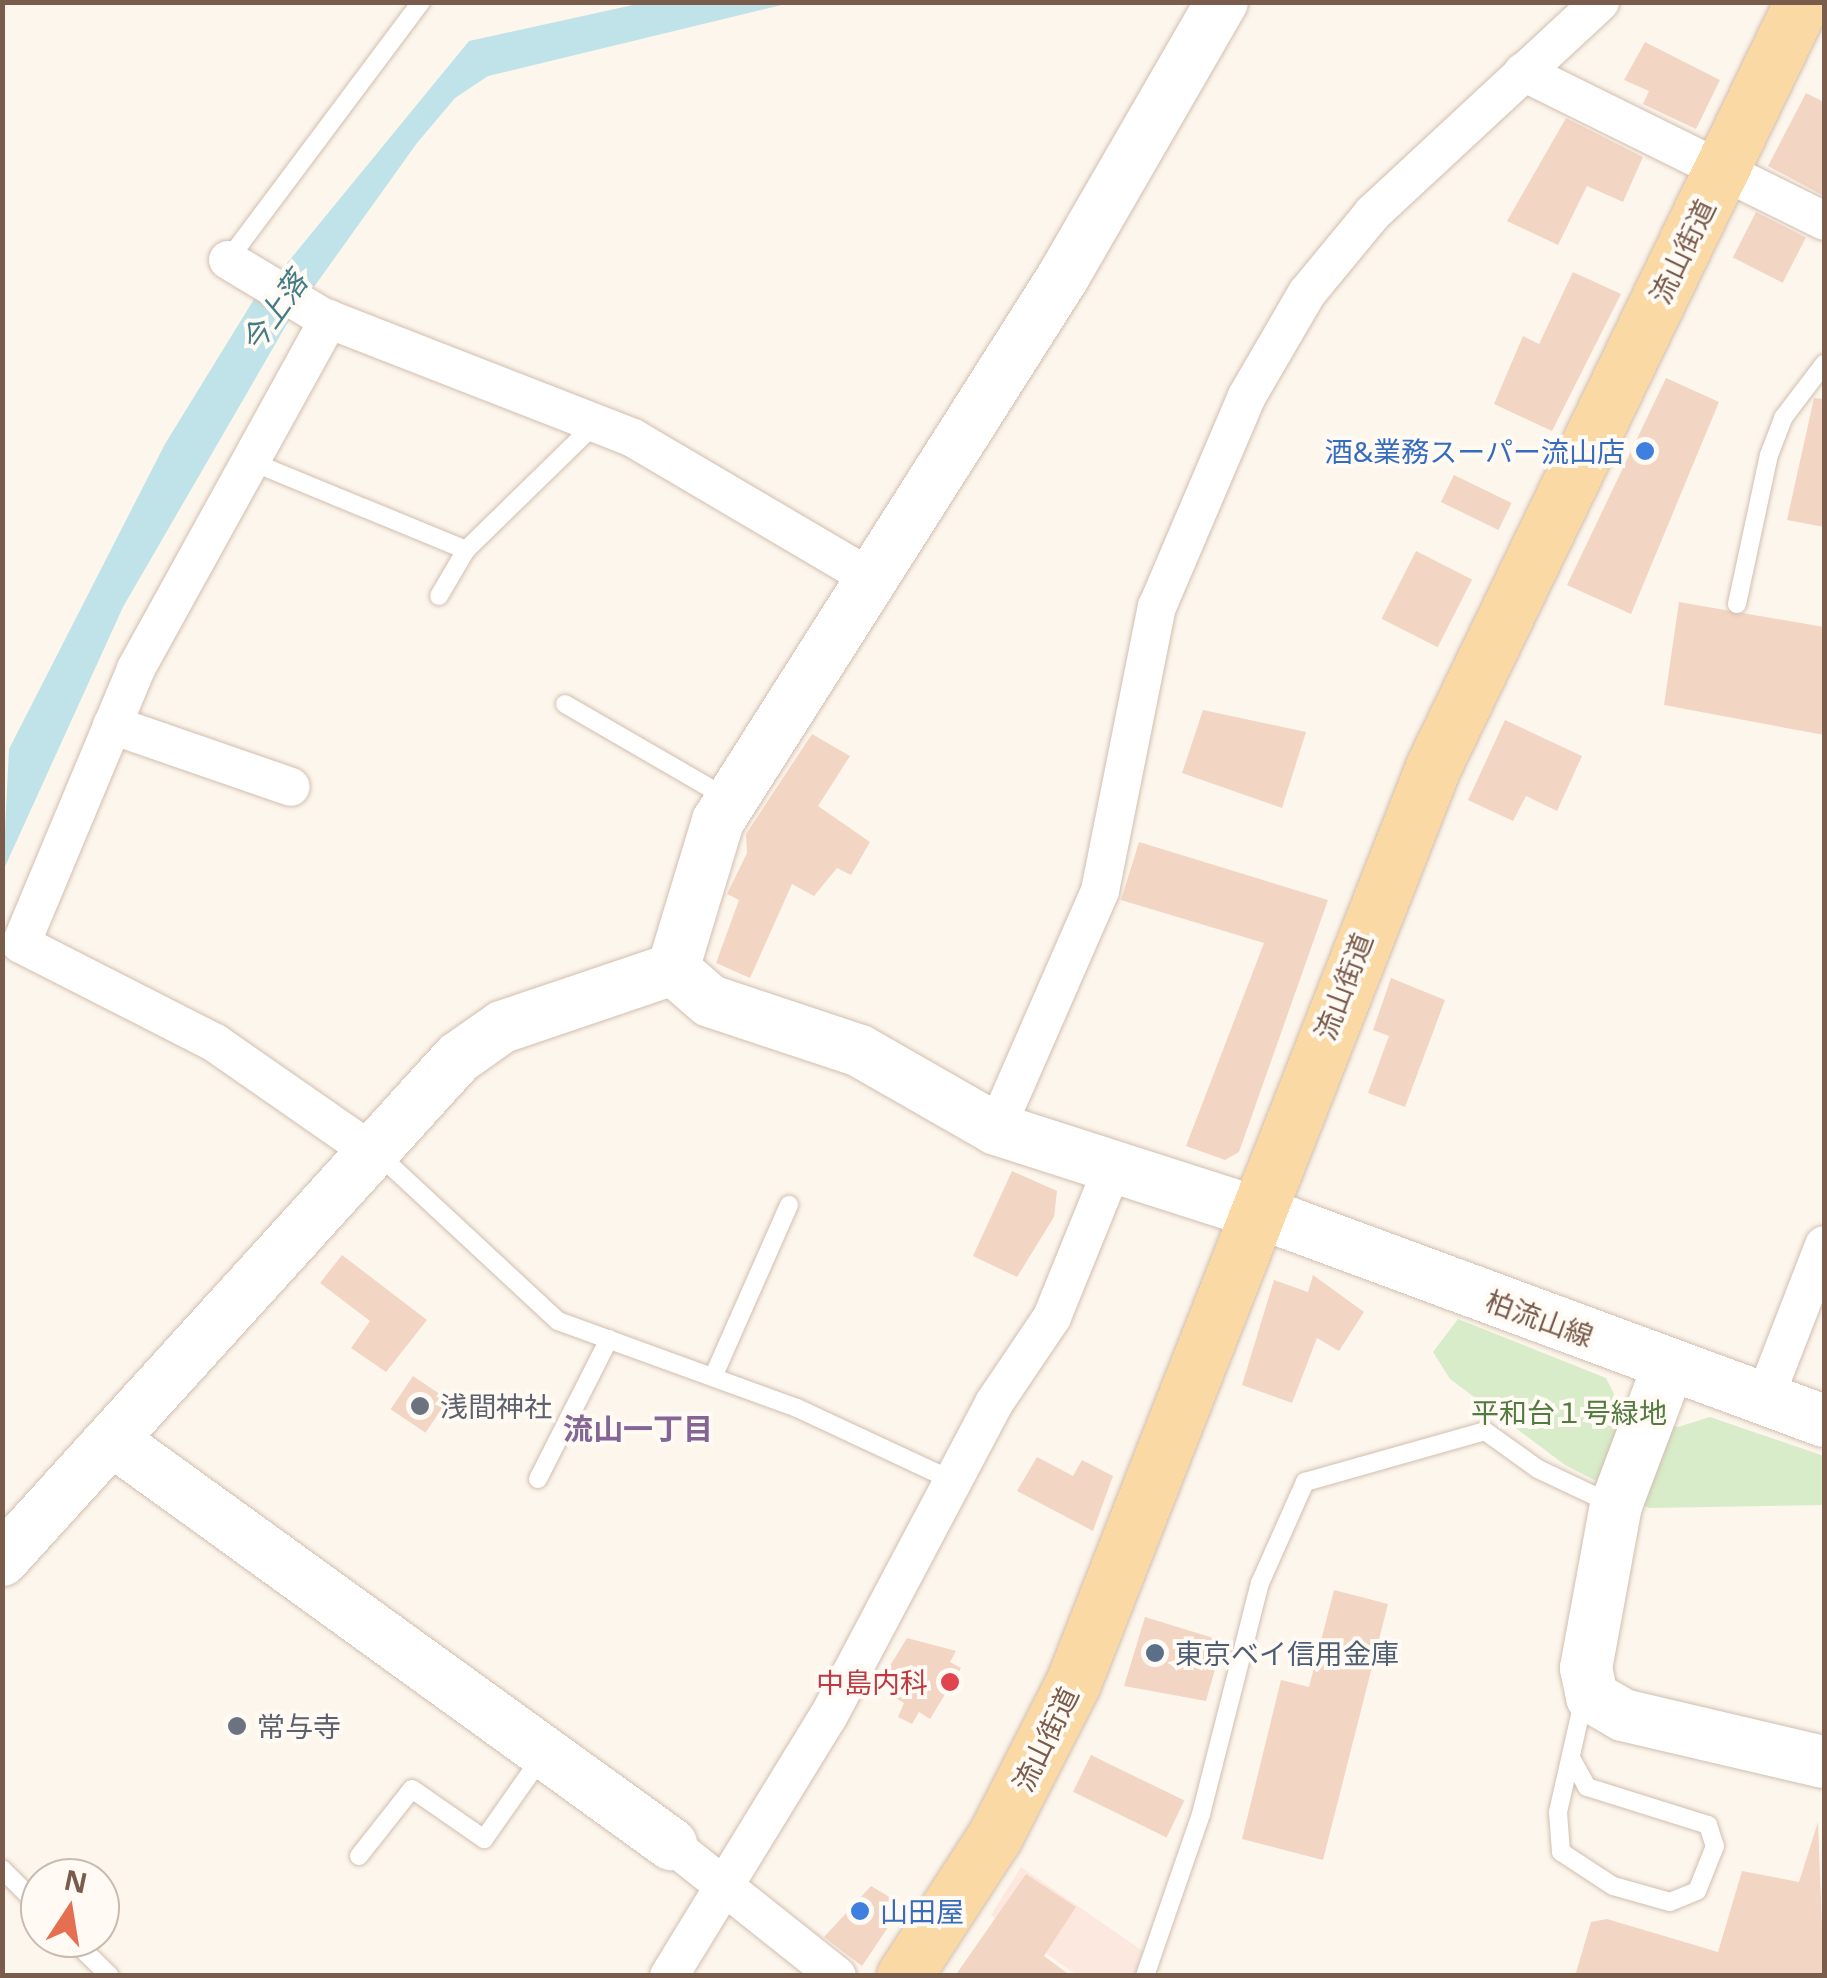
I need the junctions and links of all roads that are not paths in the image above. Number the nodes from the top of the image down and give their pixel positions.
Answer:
1 (421, 2) edge
2 (1222, 2) edge
3 (1600, 2) edge
4 (1802, 2) edge
5 (1522, 72) junction
6 (1721, 171) junction
7 (1824, 221) edge
8 (242, 269) joint
9 (326, 318) junction
10 (1824, 364) edge
11 (597, 422) junction
12 (249, 461) junction
13 (466, 550) junction
14 (872, 579) junction
15 (439, 596) dead end
16 (1737, 604) dead end
17 (566, 704) dead end
18 (112, 725) junction
19 (292, 786) dead end
20 (732, 801) junction
21 (672, 969) junction
22 (996, 1129) junction
23 (370, 1149) junction
24 (1112, 1169) junction
25 (789, 1205) dead end
26 (1256, 1214) junction
27 (1824, 1245) edge
28 (609, 1339) junction
29 (1669, 1365) junction
30 (714, 1376) junction
31 (1764, 1400) junction
32 (1824, 1421) edge
33 (112, 1440) junction
34 (538, 1479) dead end
35 (956, 1482) junction
36 (1616, 1505) junction
37 (2, 1560) edge
38 (1588, 1682) junction
39 (542, 1757) junction
40 (1571, 1758) junction
41 (1824, 1762) edge
42 (671, 1844) joint
43 (359, 1856) dead end
44 (2, 1869) edge
45 (20, 1887) edge
46 (726, 1888) junction
47 (92, 1958) edge
48 (110, 1976) edge
49 (669, 1976) edge
50 (837, 1976) edge
51 (904, 1976) edge
52 (1145, 1976) edge

1 - 8 lane
2 - 14 street
3 - 5 street
4 - 6 main road, 流山街道
5 - 6 street
5 - 22 street
6 - 7 street
6 - 26 main road, 流山街道
8 - 9 street
9 - 11 street
9 - 12 street
10 - 16 lane
11 - 13 lane
11 - 14 street
12 - 13 lane
12 - 18 street
13 - 15 lane
14 - 20 street
17 - 20 lane
18 - 19 street
18 - 23 street
20 - 21 street
21 - 22 street, 柏流山線
21 - 23 street
22 - 24 street, 柏流山線
23 - 28 lane
23 - 33 street
24 - 26 street, 柏流山線
24 - 35 street
25 - 30 lane
26 - 29 street, 柏流山線
26 - 51 main road, 流山街道
27 - 31 street
28 - 30 lane
28 - 34 lane
29 - 31 street, 柏流山線
29 - 36 street
30 - 35 lane
31 - 32 street, 柏流山線
33 - 37 street
33 - 39 street
35 - 46 street
36 - 38 street
36 - 52 lane
38 - 40 lane
38 - 41 street
39 - 42 street
39 - 43 lane
40 - 40 lane
42 - 46 street
44 - 45 lane
46 - 49 street
46 - 50 street
47 - 48 lane

